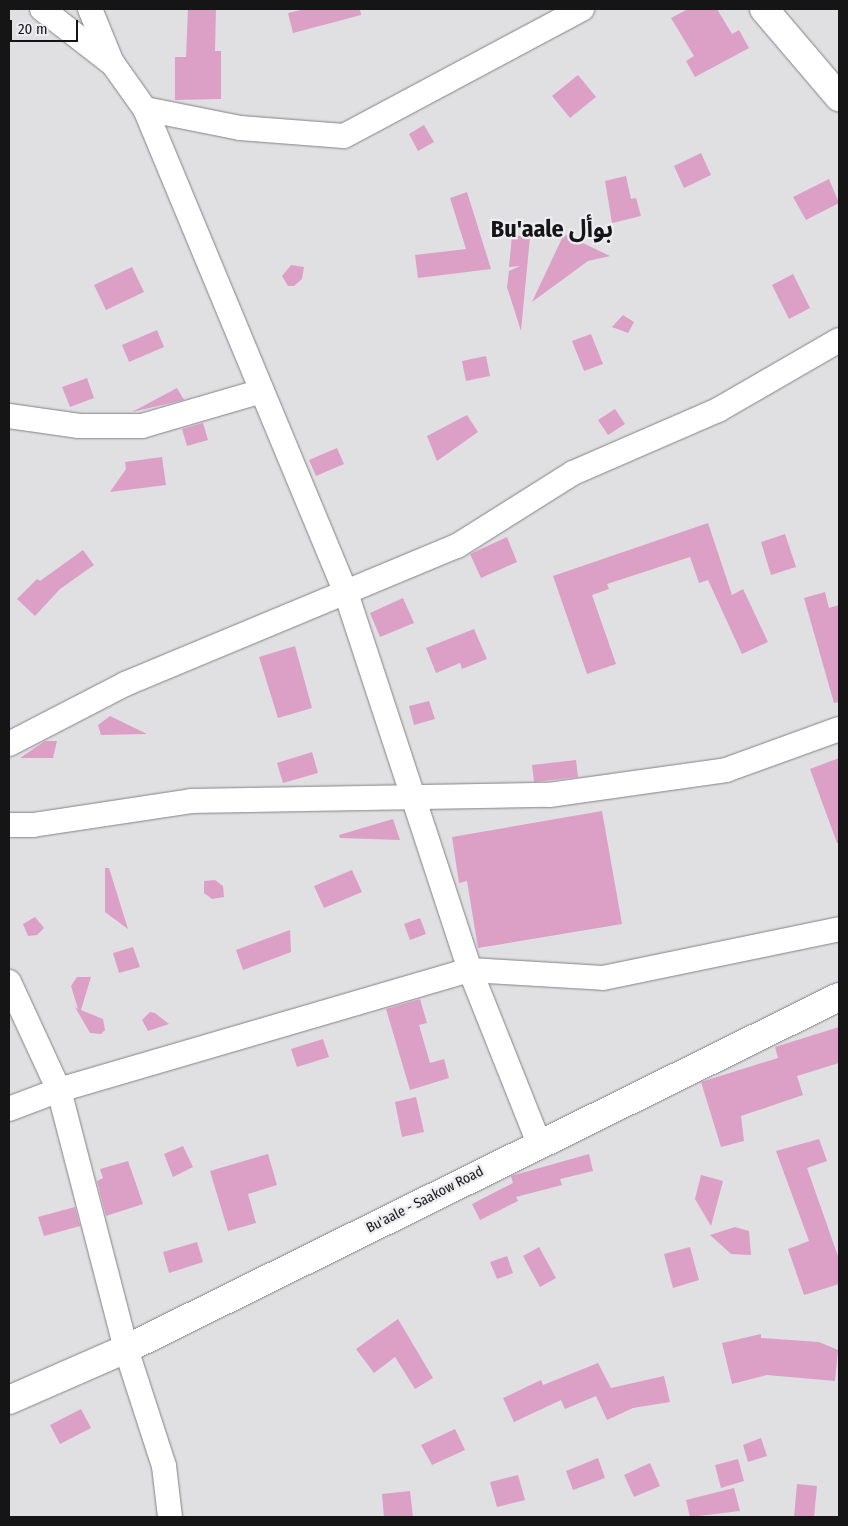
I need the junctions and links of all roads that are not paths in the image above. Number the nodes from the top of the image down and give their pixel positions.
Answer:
1 (42, 9) edge
2 (90, 9) edge
3 (582, 9) edge
4 (764, 9) edge
5 (113, 64) junction
6 (839, 98) edge
7 (145, 109) junction
8 (839, 340) edge
9 (262, 391) junction
10 (9, 416) edge
11 (346, 593) junction
12 (839, 729) edge
13 (9, 744) edge
14 (413, 796) junction
15 (9, 825) edge
16 (839, 929) edge
17 (470, 970) junction
18 (9, 982) edge
19 (839, 996) edge
20 (59, 1090) junction
21 (9, 1109) edge
22 (538, 1143) junction
23 (126, 1349) junction
24 (9, 1400) edge
25 (170, 1517) edge

1 - 5 street
2 - 5 street
3 - 7 street
4 - 6 main road
5 - 7 street
7 - 9 street
8 - 11 street
9 - 10 street
9 - 11 street
11 - 13 street
11 - 14 street
12 - 14 street
14 - 15 street
14 - 17 street
16 - 17 street
17 - 20 street
17 - 22 street
18 - 20 street
19 - 22 main road, Bu'aale - Saakow Road
20 - 21 street
20 - 23 street
22 - 23 main road, Bu'aale - Saakow Road
23 - 24 main road, Bu'aale - Saakow Road
23 - 25 street

